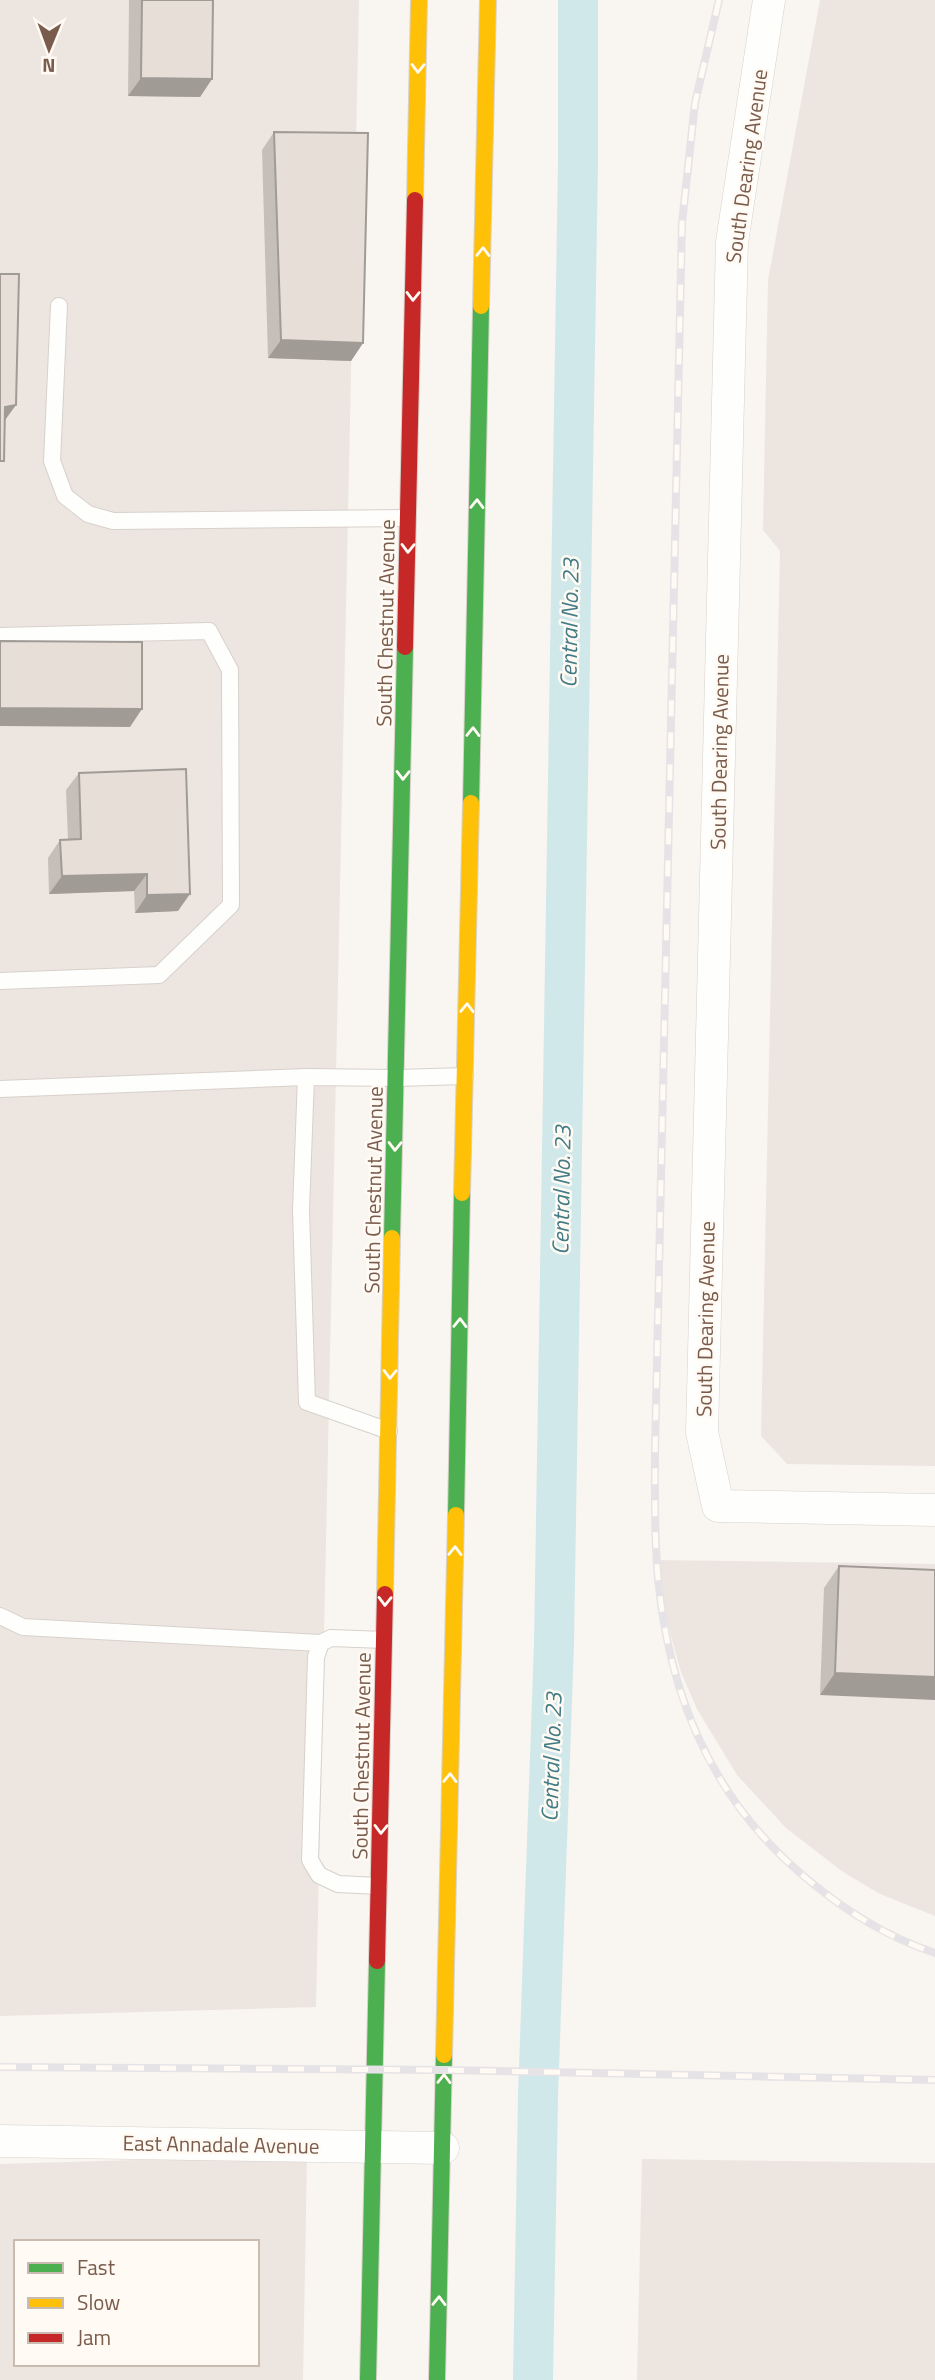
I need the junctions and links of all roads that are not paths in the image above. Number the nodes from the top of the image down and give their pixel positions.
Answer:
1 (419, 0) edge
2 (488, 0) edge
3 (769, 0) edge
4 (59, 306) dead end
5 (408, 518) junction
6 (0, 636) edge
7 (0, 981) edge
8 (465, 1076) junction
9 (306, 1077) junction
10 (397, 1078) junction
11 (0, 1089) edge
12 (389, 1431) junction
13 (935, 1510) edge
14 (0, 1616) edge
15 (384, 1640) junction
16 (321, 1643) junction
17 (379, 1886) junction
18 (0, 2141) edge
19 (373, 2147) junction
20 (443, 2148) junction
21 (368, 2380) edge
22 (437, 2380) edge

1 -> 5 main road, South Chestnut Avenue
8 -> 2 main road
3 - 13 street, South Dearing Avenue
4 - 5 lane
5 -> 10 main road, South Chestnut Avenue
6 - 7 lane
8 - 10 lane
20 -> 8 main road
9 - 10 lane
9 - 11 lane
9 - 12 lane
10 -> 12 main road, South Chestnut Avenue
12 -> 15 main road, South Chestnut Avenue
14 - 16 lane
15 - 16 lane
15 -> 17 main road, South Chestnut Avenue
16 - 17 lane
17 - 19 main road, South Chestnut Avenue
18 - 19 street, East Annadale Avenue
19 - 20 street, East Annadale Avenue
19 - 21 main road, South Chestnut Avenue
22 -> 20 main road

